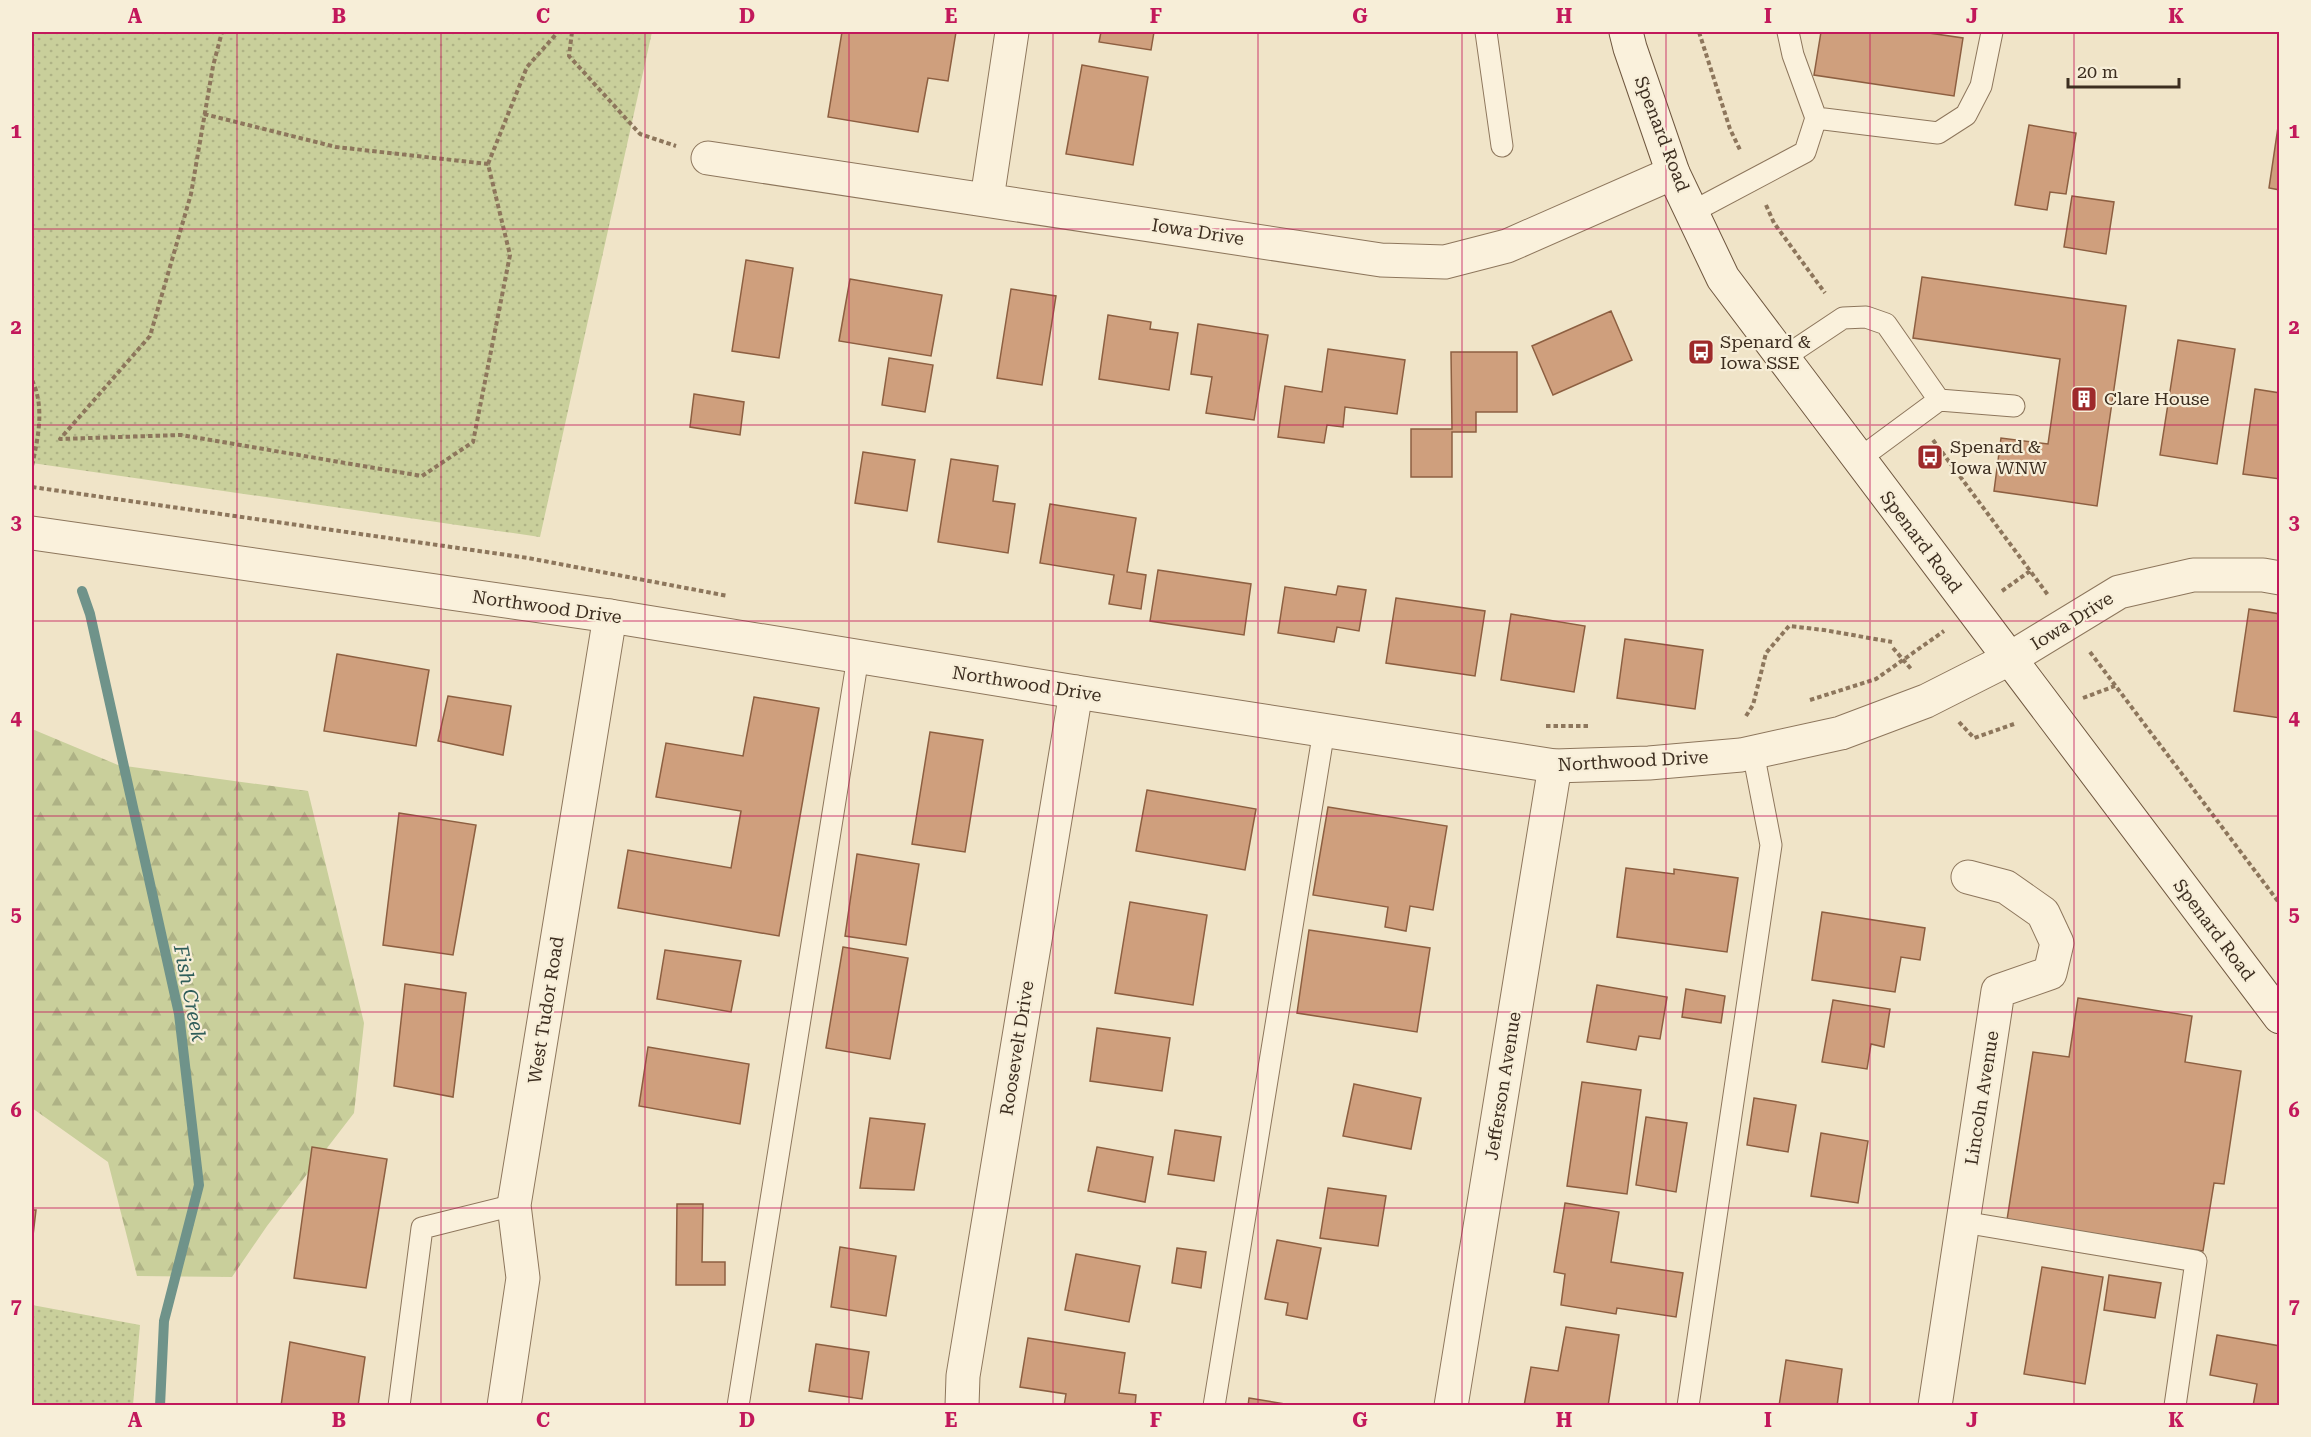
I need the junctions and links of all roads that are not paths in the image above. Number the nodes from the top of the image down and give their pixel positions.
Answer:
1 (1012, 32) edge
2 (1486, 32) edge
3 (1626, 32) edge
4 (1788, 32) edge
5 (1992, 32) edge
6 (1816, 118) junction
7 (1502, 146) dead end
8 (708, 158) road end
9 (1673, 173) junction
10 (987, 199) junction
11 (1692, 212) junction
12 (1783, 358) junction
13 (1939, 400) junction
14 (2014, 406) dead end
15 (1859, 459) junction
16 (32, 533) edge
17 (2280, 578) edge
18 (610, 616) junction
19 (858, 657) junction
20 (2009, 659) junction
21 (1076, 692) junction
22 (1324, 730) junction
23 (1753, 752) junction
24 (1555, 766) junction
25 (1968, 877) dead end
26 (2280, 1017) edge
27 (514, 1205) junction
28 (1963, 1222) junction
29 (399, 1406) edge
30 (504, 1406) edge
31 (738, 1406) edge
32 (962, 1406) edge
33 (1214, 1406) edge
34 (1451, 1406) edge
35 (1688, 1406) edge
36 (1935, 1406) edge
37 (2175, 1406) edge

1 - 10 street
2 - 7 lane
3 - 9 street, Spenard Road
4 - 6 lane
5 - 6 lane
6 - 11 lane
8 - 10 street, Iowa Drive
9 - 10 street, Iowa Drive
9 - 11 street, Spenard Road
11 - 12 street, Spenard Road
12 - 13 lane
12 - 15 street, Spenard Road
13 - 14 lane
13 - 15 lane
15 - 20 street, Spenard Road
16 - 18 street, Northwood Drive
17 - 20 street, Iowa Drive
18 - 19 street, Northwood Drive
18 - 27 street, West Tudor Road
19 - 21 street, Northwood Drive
19 - 31 lane
20 - 23 street, Northwood Drive
20 - 26 street, Spenard Road
21 - 22 street, Northwood Drive
21 - 32 street, Roosevelt Drive
22 - 24 street, Northwood Drive
22 - 33 lane
23 - 24 street, Northwood Drive
23 - 35 lane
24 - 34 street, Jefferson Avenue
25 - 28 street, Lincoln Avenue
27 - 29 lane
27 - 30 street, West Tudor Road
28 - 36 street, Lincoln Avenue
28 - 37 lane

